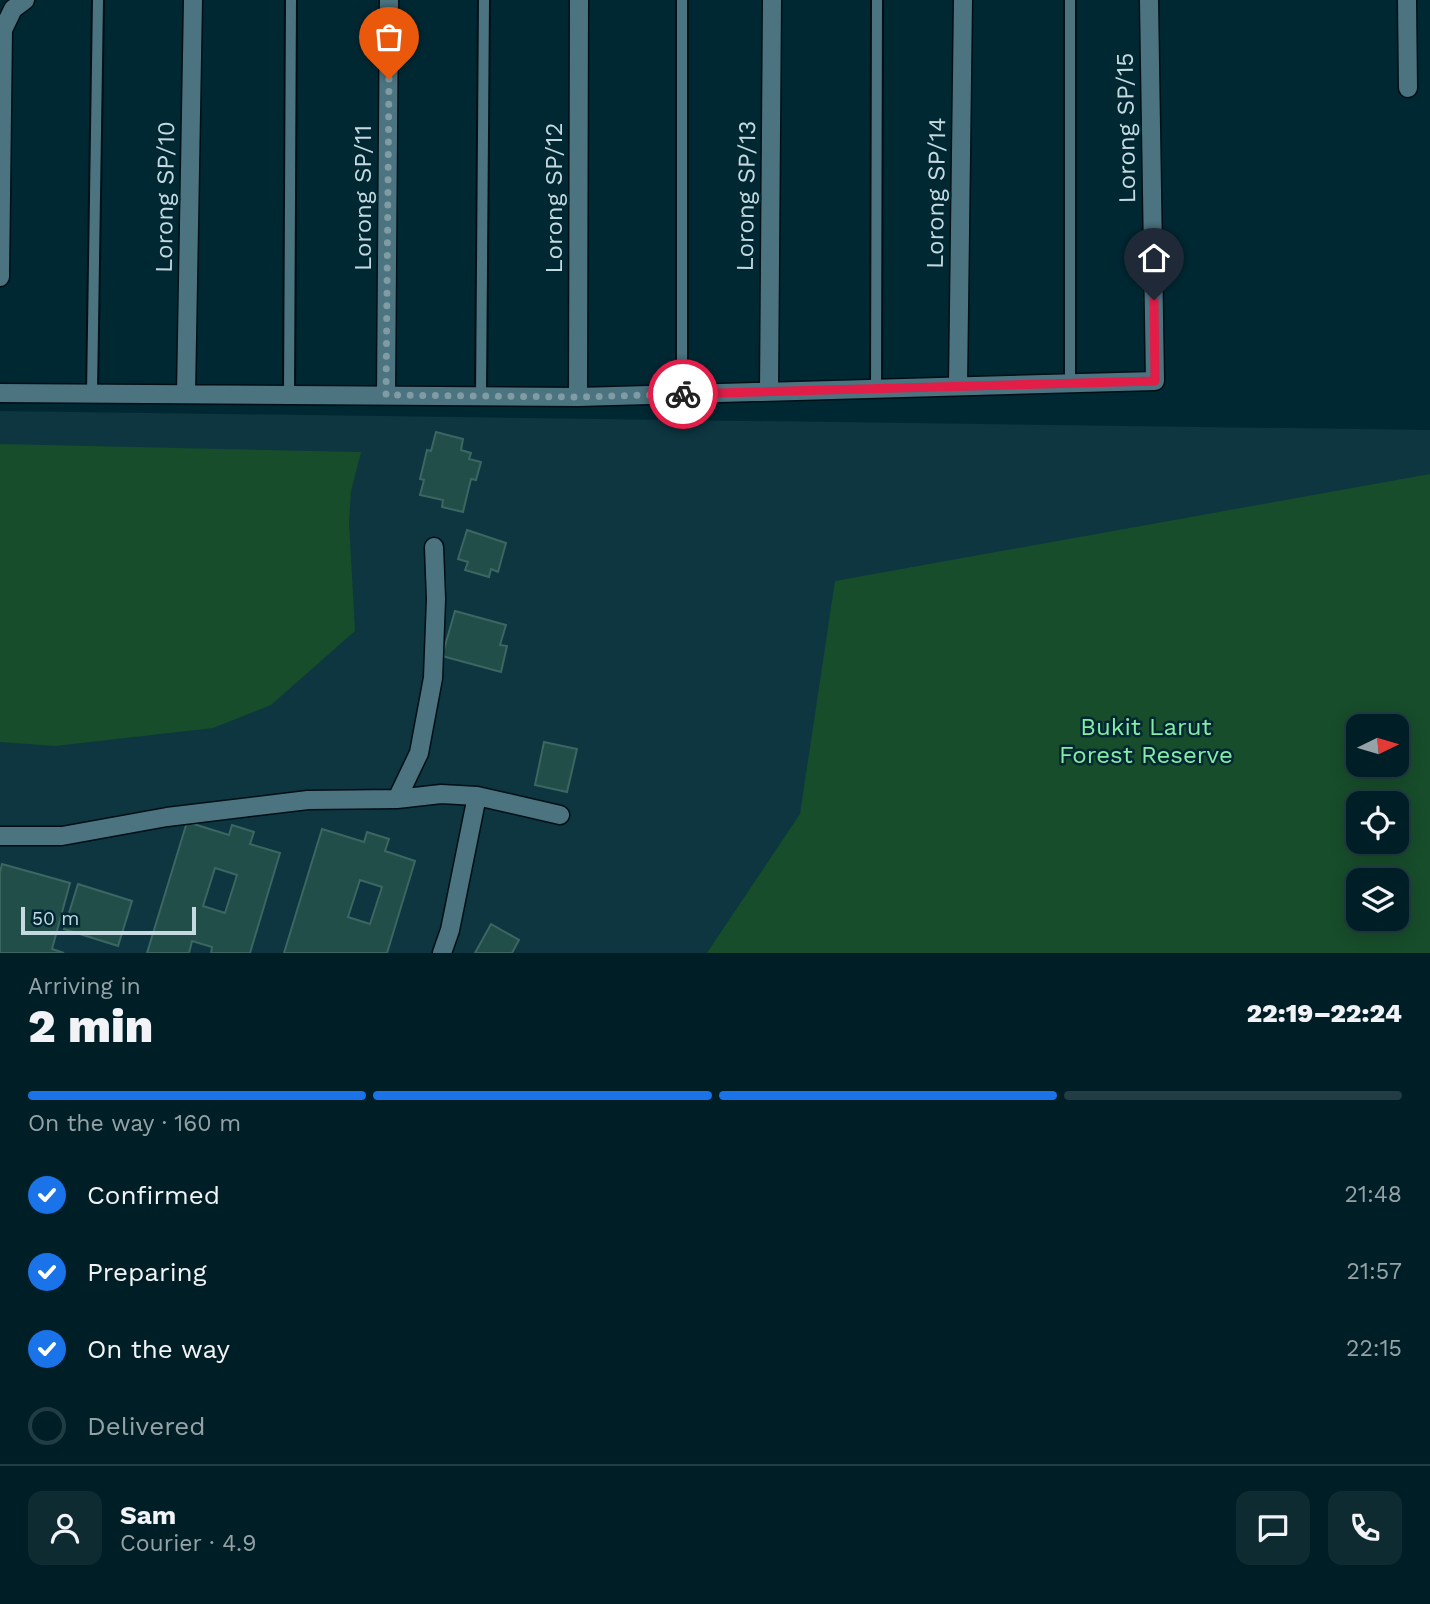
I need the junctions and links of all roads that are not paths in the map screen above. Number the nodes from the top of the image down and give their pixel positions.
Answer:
1 (24, 0) edge
2 (98, 0) edge
3 (193, 0) edge
4 (292, 0) edge
5 (389, 0) edge
6 (484, 0) edge
7 (579, 0) edge
8 (682, 0) edge
9 (772, 0) edge
10 (877, 0) edge
11 (963, 0) edge
12 (1070, 0) edge
13 (1149, 0) edge
14 (1407, 0) edge
15 (1, 58) edge
16 (1408, 88) dead end
17 (0, 276) edge
18 (1070, 383) junction
19 (958, 386) junction
20 (876, 389) junction
21 (769, 392) junction
22 (0, 393) edge
23 (92, 393) junction
24 (186, 394) junction
25 (682, 394) junction
26 (289, 395) junction
27 (386, 395) junction
28 (481, 396) junction
29 (578, 397) junction
30 (434, 547) dead end
31 (477, 796) junction
32 (397, 799) junction
33 (560, 815) dead end
34 (0, 836) edge
35 (442, 953) edge

1 - 15 street
2 - 23 lane
3 - 24 street, Lorong SP/10
4 - 26 lane
5 - 27 street, Lorong SP/11
6 - 28 lane
7 - 29 street, Lorong SP/12
8 - 25 lane
9 - 21 street, Lorong SP/13
10 - 20 lane
11 - 19 street, Lorong SP/14
12 - 18 lane
13 - 18 street, Lorong SP/15
14 - 16 street
15 - 17 street
18 - 19 street
19 - 20 street
20 - 21 street
21 - 25 street
22 - 23 street
23 - 24 street
24 - 26 street
25 - 29 street
26 - 27 street
27 - 28 street
28 - 29 street
30 - 32 street
31 - 32 street
31 - 33 street
31 - 35 street
32 - 34 street

